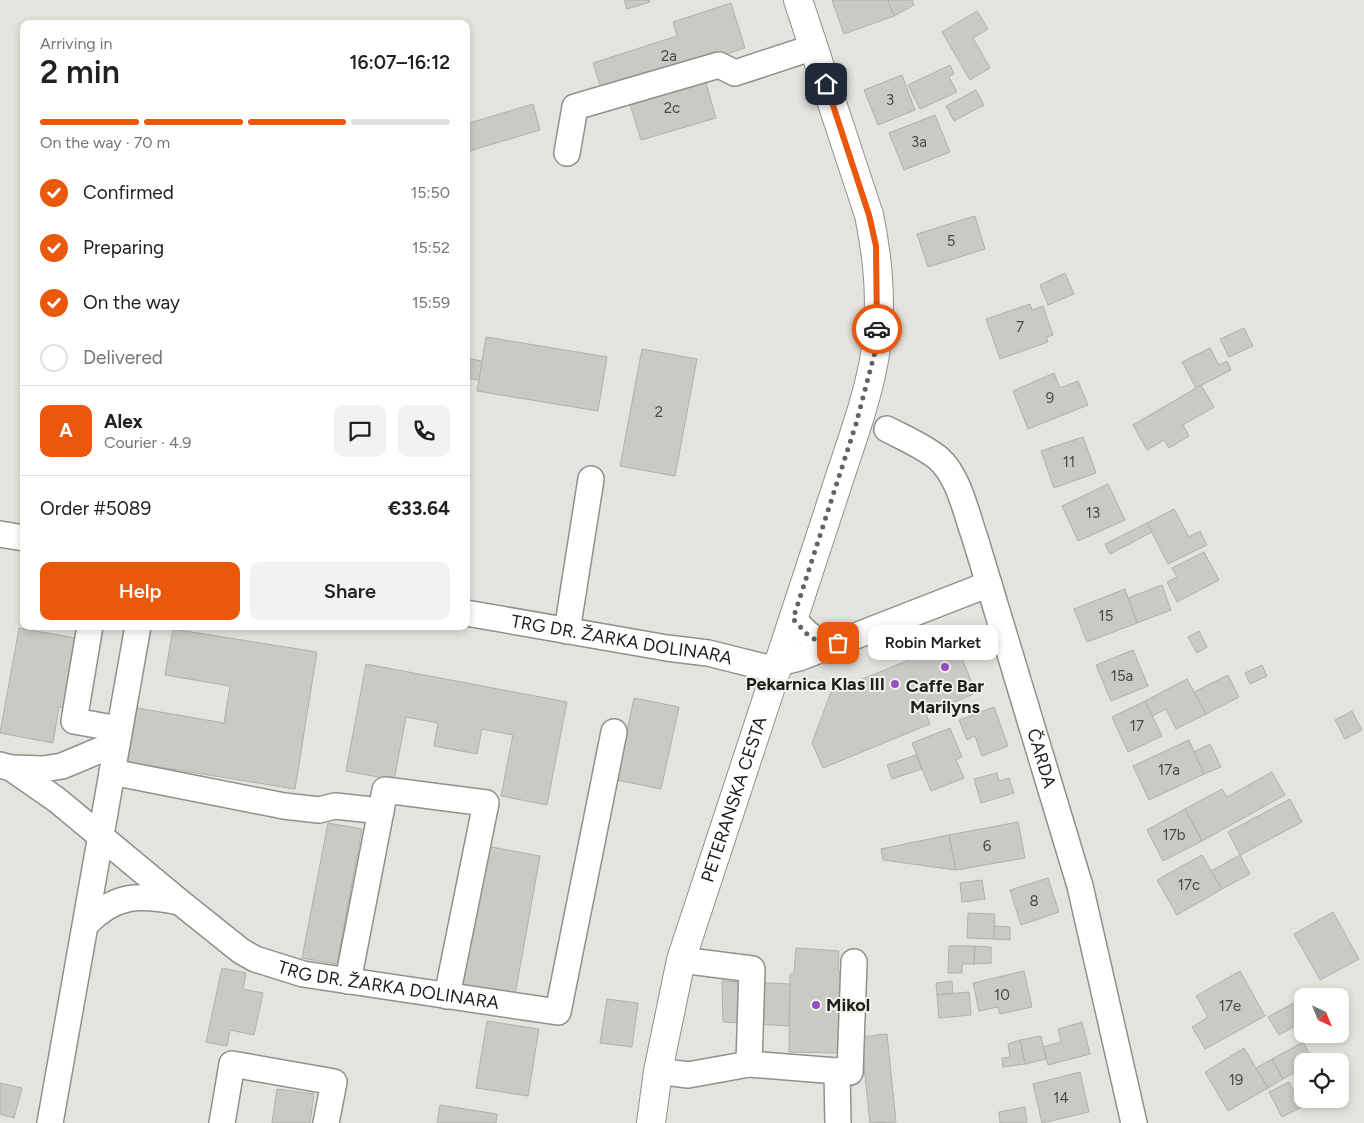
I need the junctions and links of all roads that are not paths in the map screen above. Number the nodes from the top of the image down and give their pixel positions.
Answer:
1 (798, 0) edge
2 (814, 47) junction
3 (566, 153) dead end
4 (887, 429) dead end
5 (591, 479) dead end
6 (0, 534) edge
7 (20, 537) edge
8 (988, 584) junction
9 (470, 614) edge
10 (793, 619) junction
11 (89, 630) edge
12 (137, 630) edge
13 (567, 631) junction
14 (826, 647) junction
15 (778, 666) junction
16 (614, 732) dead end
17 (118, 736) junction
18 (6, 766) edge
19 (112, 772) junction
20 (381, 811) junction
21 (101, 837) junction
22 (181, 903) junction
23 (86, 924) junction
24 (681, 960) junction
25 (854, 962) dead end
26 (348, 980) junction
27 (447, 996) junction
28 (749, 1064) junction
29 (837, 1071) junction
30 (658, 1072) junction
31 (50, 1123) edge
32 (222, 1123) edge
33 (326, 1123) edge
34 (651, 1123) edge
35 (838, 1123) edge
36 (1134, 1123) edge

1 - 2 main road
2 - 3 street
2 - 10 main road, PETERANSKA CESTA
4 - 8 street, ČARDA
5 - 13 street
6 - 7 street
8 - 14 street
8 - 36 street, ČARDA
9 - 13 street, TRG DR. ŽARKA DOLINARA
10 - 14 street
10 - 15 main road, PETERANSKA CESTA
11 - 17 street
12 - 17 street
13 - 15 street, TRG DR. ŽARKA DOLINARA
14 - 15 street
15 - 24 main road, PETERANSKA CESTA
16 - 27 street, TRG DR. ŽARKA DOLINARA
17 - 18 street
17 - 19 street
18 - 21 street, TRG DR. ŽARKA DOLINARA
19 - 20 street
19 - 21 street
20 - 26 street
20 - 27 street
21 - 22 street, TRG DR. ŽARKA DOLINARA
21 - 23 street
22 - 23 street
22 - 26 street, TRG DR. ŽARKA DOLINARA
23 - 31 street
24 - 28 street
24 - 30 main road, PETERANSKA CESTA
25 - 29 street
26 - 27 street, TRG DR. ŽARKA DOLINARA
28 - 29 street
28 - 30 street
29 - 35 street
30 - 34 main road, PETERANSKA CESTA
32 - 33 street

